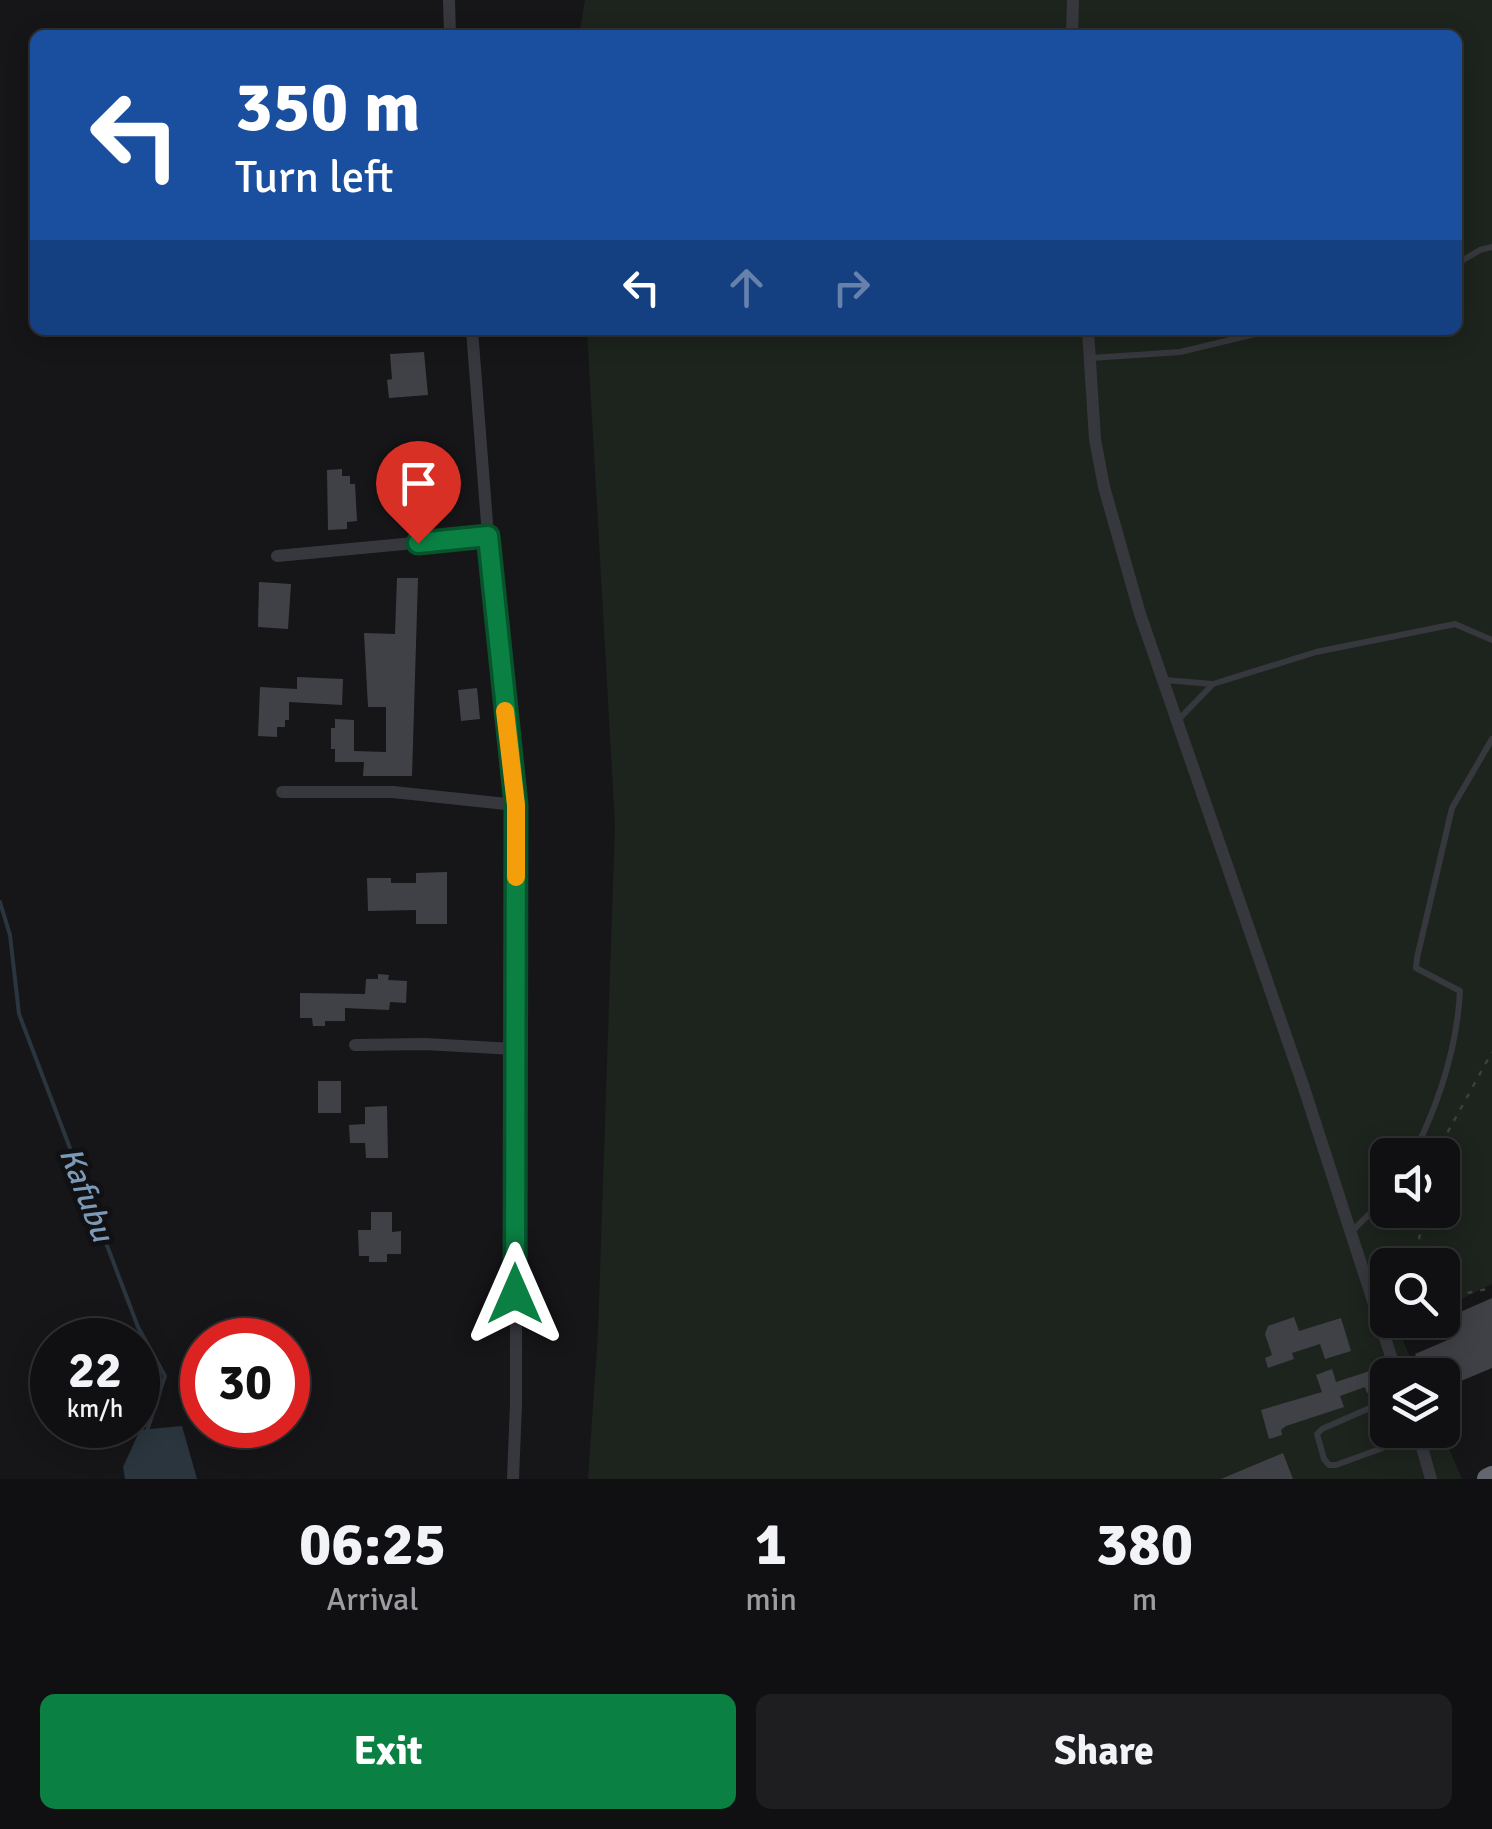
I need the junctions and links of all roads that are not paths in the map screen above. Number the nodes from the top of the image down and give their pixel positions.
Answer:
1 (448, 0) edge
2 (1073, 0) edge
3 (450, 30) edge
4 (1072, 30) edge
5 (1492, 246) edge
6 (1462, 261) edge
7 (472, 335) edge
8 (1088, 335) edge
9 (1237, 335) edge
10 (1090, 358) junction
11 (488, 536) junction
12 (277, 556) dead end
13 (1492, 640) edge
14 (1164, 680) junction
15 (1213, 684) junction
16 (1178, 720) junction
17 (1492, 739) edge
18 (282, 792) dead end
19 (516, 805) junction
20 (356, 1045) dead end
21 (513, 1049) junction
22 (1419, 1138) edge
23 (1370, 1214) edge
24 (1351, 1232) junction
25 (1392, 1358) edge
26 (1370, 1409) edge
27 (1379, 1448) edge
28 (1421, 1448) edge
29 (513, 1479) edge
30 (1430, 1479) edge

1 - 3 street
2 - 4 street
5 - 6 lane
7 - 11 street
8 - 10 street
9 - 10 lane
10 - 14 street
11 - 12 street
11 - 19 street
13 - 15 lane
14 - 15 lane
14 - 16 street
15 - 16 lane
16 - 24 street
17 - 22 lane
18 - 19 street
19 - 21 street
20 - 21 street
21 - 29 street
23 - 24 lane
24 - 25 street
26 - 27 lane
28 - 30 street

